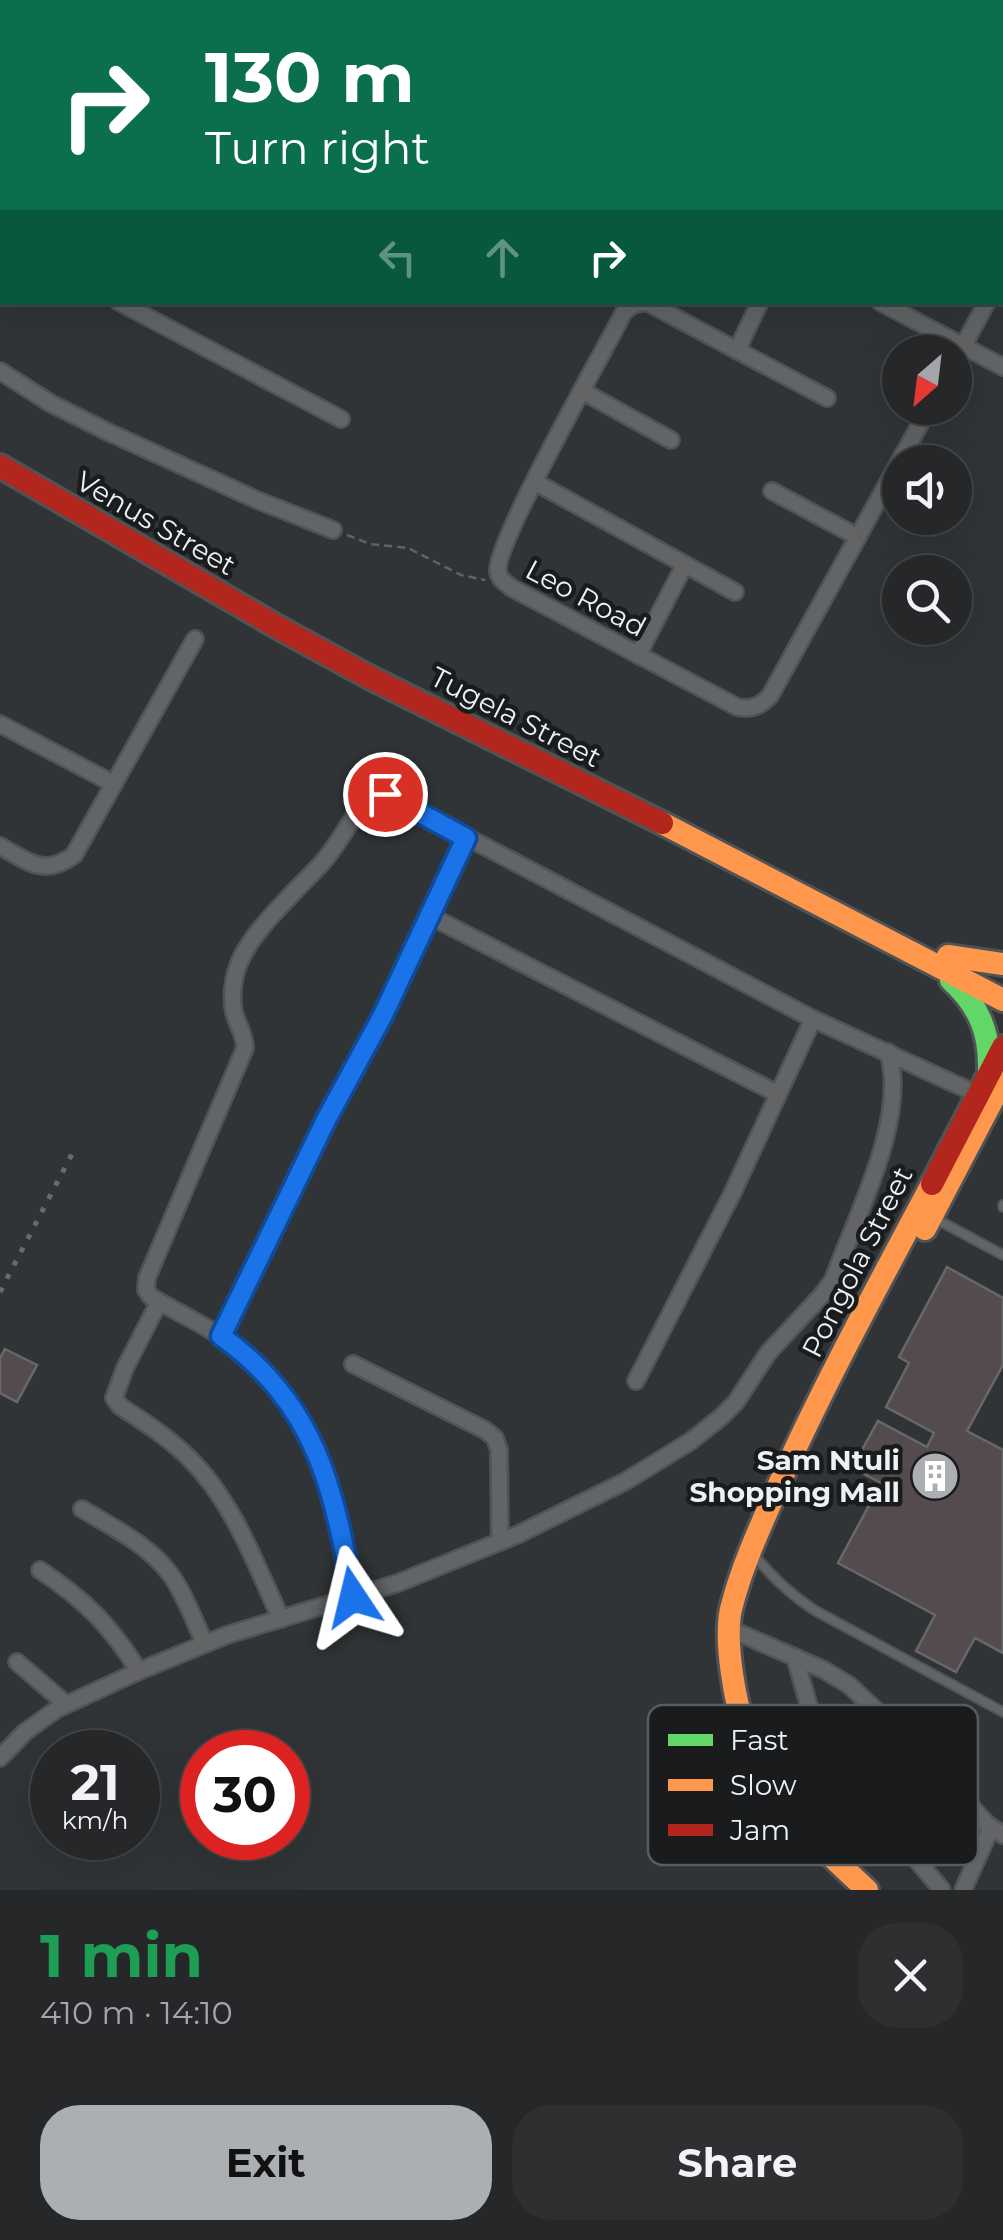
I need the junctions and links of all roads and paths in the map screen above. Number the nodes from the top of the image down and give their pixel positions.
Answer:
1 (125, 305) edge
2 (634, 305) edge
3 (652, 305) edge
4 (759, 305) edge
5 (885, 305) edge
6 (985, 305) edge
7 (931, 335) edge
8 (969, 335) edge
9 (737, 350) junction
10 (972, 357) edge
11 (1003, 366) edge
12 (0, 370) edge
13 (582, 391) junction
14 (827, 398) dead end
15 (342, 419) dead end
16 (920, 425) edge
17 (671, 440) dead end
18 (0, 466) edge
19 (535, 482) junction
20 (772, 492) dead end
21 (333, 530) joint
22 (858, 536) junction
23 (684, 566) junction
24 (501, 580) junction
25 (735, 592) dead end
26 (284, 630) joint
27 (195, 638) dead end
28 (638, 655) junction
29 (0, 724) edge
30 (114, 784) junction
31 (466, 838) junction
32 (0, 846) edge
33 (430, 916) junction
34 (939, 959) junction
35 (1003, 964) edge
36 (1003, 982) edge
37 (1003, 1000) edge
38 (813, 1019) junction
39 (1003, 1048) edge
40 (888, 1052) junction
41 (995, 1082) edge
42 (778, 1094) junction
43 (924, 1213) junction
44 (1003, 1254) edge
45 (159, 1302) junction
46 (221, 1336) junction
47 (352, 1364) dead end
48 (636, 1381) dead end
49 (82, 1509) dead end
50 (500, 1542) junction
51 (750, 1549) junction
52 (40, 1570) dead end
53 (353, 1597) junction
54 (281, 1619) junction
55 (730, 1628) junction
56 (205, 1644) junction
57 (795, 1657) junction
58 (17, 1662) dead end
59 (139, 1670) junction
60 (66, 1704) junction
61 (737, 1705) edge
62 (809, 1705) edge
63 (870, 1705) edge
64 (1003, 1712) edge
65 (0, 1758) edge
66 (978, 1812) edge
67 (997, 1832) edge
68 (978, 1864) edge
69 (841, 1865) edge
70 (921, 1865) edge
71 (978, 1865) edge
72 (867, 1890) edge
73 (942, 1890) edge
74 (963, 1890) edge

1 - 15 street
2 - 13 street, Leo Road
3 - 9 street, Leo Road
4 - 9 street
5 - 7 street
6 - 8 street
9 - 14 street, Leo Road
10 - 11 street
12 - 21 street
13 - 17 street
13 - 19 street, Leo Road
16 - 22 street, Leo Road
18 - 26 street, Venus Street
19 - 23 street
19 - 24 street, Leo Road
20 - 22 street
21 - 24 path
22 - 28 street, Leo Road
23 - 25 street
23 - 28 street
24 - 28 street, Leo Road
26 - 34 street, Tugela Street
27 - 30 street
29 - 30 street
30 - 32 street
31 - 33 street
31 - 38 street
31 - 45 street
33 - 42 street
33 - 46 street
34 - 35 street
34 - 36 street, Tugela Street
34 - 37 street, Tugela Street
34 - 41 street
38 - 40 street
38 - 42 street
39 - 41 street, Pongola Street
40 - 41 street
40 - 50 street
41 - 43 street, Pongola Street
42 - 48 street
43 - 44 lane
43 - 51 street, Pongola Street
45 - 46 street
45 - 54 street
46 - 53 street
47 - 50 street
49 - 56 street
50 - 53 street
51 - 55 street, Pongola Street
51 - 64 lane
52 - 59 street
53 - 54 street
54 - 56 street
55 - 57 street
55 - 61 street, Pongola Street
56 - 59 street
57 - 62 street
57 - 63 street
58 - 60 street
59 - 60 street
60 - 65 street
66 - 67 street
67 - 68 street
69 - 72 street, Pongola Street
70 - 73 street
71 - 74 street

